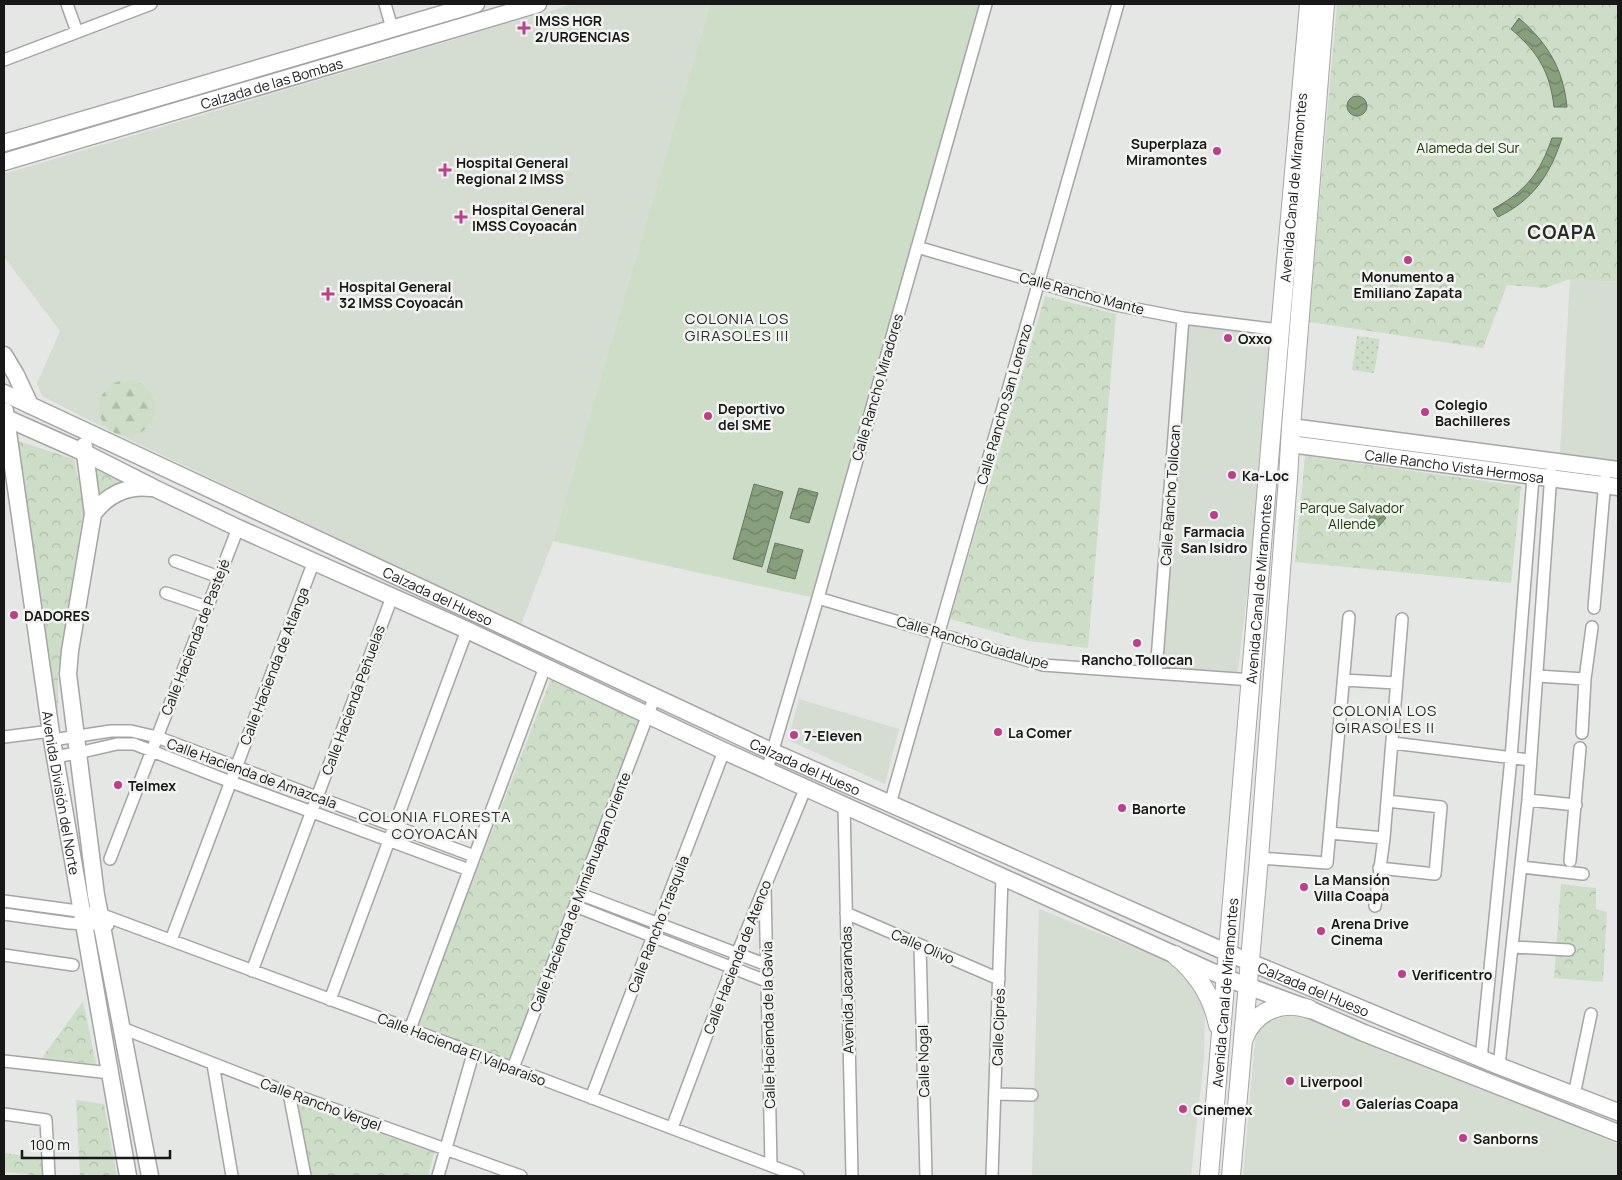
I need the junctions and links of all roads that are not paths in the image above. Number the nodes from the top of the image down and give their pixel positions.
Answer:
1 (67, 4) edge
2 (149, 4) edge
3 (385, 4) edge
4 (538, 4) edge
5 (986, 4) edge
6 (1118, 4) edge
7 (1309, 4) edge
8 (1325, 4) edge
9 (465, 5) edge
10 (392, 28) junction
11 (77, 32) junction
12 (4, 60) edge
13 (4, 143) edge
14 (4, 162) edge
15 (917, 247) junction
16 (1038, 282) junction
17 (1183, 318) junction
18 (1280, 330) junction
19 (4, 355) edge
20 (4, 392) edge
21 (30, 405) junction
22 (5, 414) edge
23 (81, 429) junction
24 (1291, 436) junction
25 (86, 453) junction
26 (1551, 461) junction
27 (1612, 469) edge
28 (1533, 477) junction
29 (1551, 479) junction
30 (1611, 486) edge
31 (154, 488) junction
32 (93, 514) junction
33 (238, 528) junction
34 (176, 561) dead end
35 (314, 562) junction
36 (219, 576) junction
37 (166, 592) dead end
38 (392, 597) junction
39 (818, 598) junction
40 (207, 607) junction
41 (1594, 608) dead end
42 (1349, 617) dead end
43 (1402, 619) dead end
44 (1522, 619) junction
45 (1540, 620) junction
46 (1592, 627) dead end
47 (467, 630) junction
48 (939, 632) junction
49 (545, 667) junction
50 (1156, 673) junction
51 (1537, 676) junction
52 (1252, 680) junction
53 (1344, 680) junction
54 (1585, 680) junction
55 (1396, 683) junction
56 (655, 696) junction
57 (647, 715) junction
58 (1582, 733) dead end
59 (48, 736) junction
60 (4, 737) edge
61 (75, 737) junction
62 (157, 738) junction
63 (1393, 743) junction
64 (1580, 748) dead end
65 (152, 751) junction
66 (724, 751) junction
67 (773, 752) junction
68 (77, 753) junction
69 (55, 757) junction
70 (1511, 758) junction
71 (1530, 760) junction
72 (236, 766) junction
73 (767, 770) junction
74 (230, 782) junction
75 (806, 787) junction
76 (317, 797) junction
77 (1528, 800) junction
78 (1387, 801) junction
79 (890, 804) junction
80 (844, 805) junction
81 (1576, 805) junction
82 (312, 812) junction
83 (394, 826) junction
84 (1330, 833) junction
85 (1384, 838) junction
86 (389, 840) junction
87 (474, 856) junction
88 (1259, 858) junction
89 (110, 859) dead end
90 (1570, 861) dead end
91 (1521, 867) junction
92 (1380, 868) junction
93 (469, 870) junction
94 (1583, 874) dead end
95 (1002, 877) junction
96 (765, 884) junction
97 (580, 894) junction
98 (4, 898) edge
99 (574, 906) junction
100 (1375, 906) dead end
101 (846, 913) junction
102 (1496, 913) junction
103 (4, 914) edge
104 (1516, 915) junction
105 (83, 918) junction
106 (101, 920) junction
107 (658, 925) junction
108 (653, 937) junction
109 (171, 940) junction
110 (920, 945) junction
111 (1512, 947) junction
112 (1569, 950) dead end
113 (1228, 953) junction
114 (737, 954) junction
115 (4, 955) edge
116 (1175, 955) junction
117 (1250, 962) junction
118 (73, 964) dead end
119 (767, 965) junction
120 (731, 968) junction
121 (252, 971) junction
122 (1226, 978) junction
123 (999, 979) junction
124 (766, 981) junction
125 (1247, 986) junction
126 (330, 1000) junction
127 (1309, 1009) junction
128 (1591, 1014) dead end
129 (122, 1028) junction
130 (410, 1029) junction
131 (1242, 1043) junction
132 (1220, 1051) junction
133 (473, 1054) junction
134 (1481, 1058) junction
135 (4, 1061) edge
136 (213, 1064) junction
137 (1500, 1066) junction
138 (513, 1068) junction
139 (110, 1073) junction
140 (289, 1093) junction
141 (995, 1094) junction
142 (1032, 1095) dead end
143 (1574, 1095) junction
144 (591, 1098) junction
145 (1618, 1112) edge
146 (4, 1114) edge
147 (672, 1128) junction
148 (1618, 1133) edge
149 (446, 1148) junction
150 (772, 1165) junction
151 (49, 1176) edge
152 (128, 1176) edge
153 (150, 1176) edge
154 (232, 1176) edge
155 (305, 1176) edge
156 (438, 1176) edge
157 (520, 1176) edge
158 (798, 1176) edge
159 (852, 1176) edge
160 (926, 1176) edge
161 (992, 1176) edge
162 (1209, 1176) edge
163 (1231, 1176) edge

1 - 11 street
2 - 11 street
3 - 10 street
4 - 14 main road, Calzada de las Bombas
5 - 15 street, Calle Rancho Miradores
6 - 16 street, Calle Rancho San Lorenzo
7 - 18 main road, Avenida Canal de Miramontes
8 - 24 main road, Avenida Canal de Miramontes
9 - 10 main road, Calzada de las Bombas
10 - 13 main road, Calzada de las Bombas
11 - 12 street
15 - 16 street, Calle Rancho Mante
15 - 39 street, Calle Rancho Miradores
16 - 17 street, Calle Rancho Mante
16 - 48 street, Calle Rancho San Lorenzo
17 - 18 street, Calle Rancho Mante
17 - 50 street, Calle Rancho Tollocan
18 - 52 main road, Avenida Canal de Miramontes
19 - 21 main road
20 - 21 main road, Calzada del Hueso
21 - 23 main road, Calzada del Hueso
22 - 25 main road, Calzada del Hueso
22 - 59 main road, Avenida División del Norte
23 - 25 main road, Avenida División del Norte
23 - 56 main road, Calzada del Hueso
24 - 26 main road, Calle Rancho Vista Hermosa
24 - 28 main road, Calle Rancho Vista Hermosa
24 - 88 main road, Avenida Canal de Miramontes
25 - 31 main road, Calzada del Hueso
25 - 32 main road, Avenida División del Norte
26 - 27 main road, Calle Rancho Vista Hermosa
26 - 29 street
27 - 30 street
28 - 29 main road, Calle Rancho Vista Hermosa
28 - 44 street
29 - 30 main road, Calle Rancho Vista Hermosa
29 - 45 street
30 - 41 street
31 - 32 main road
31 - 33 main road, Calzada del Hueso
32 - 61 main road, Avenida División del Norte
33 - 35 main road, Calzada del Hueso
33 - 36 street, Calle Hacienda de Pastejé
34 - 36 street
35 - 38 main road, Calzada del Hueso
35 - 72 street, Calle Hacienda de Atlanga
36 - 40 street, Calle Hacienda de Pastejé
37 - 40 street
38 - 47 main road, Calzada del Hueso
38 - 76 street, Calle Hacienda Peñuelas
39 - 48 street, Calle Rancho Guadalupe
39 - 67 street, Calle Rancho Miradores
40 - 62 street, Calle Hacienda de Pastejé
42 - 53 street
43 - 55 street
44 - 45 street
44 - 70 street
45 - 51 street
46 - 54 street
47 - 49 main road, Calzada del Hueso
47 - 83 street
48 - 50 street, Calle Rancho Guadalupe
48 - 79 street, Calle Rancho San Lorenzo
49 - 57 main road, Calzada del Hueso
49 - 87 street
50 - 52 street, Calle Rancho Guadalupe
51 - 54 street
51 - 71 street
52 - 113 main road, Avenida Canal de Miramontes
53 - 55 street
53 - 84 street
54 - 58 street
55 - 63 street
56 - 57 street, Calle Hacienda de Mimiahuapan Oriente
56 - 67 main road, Calzada del Hueso
57 - 66 main road, Calzada del Hueso
57 - 97 street, Calle Hacienda de Mimiahuapan Oriente
59 - 60 street, Calle Hacienda de Amazcala
59 - 61 street, Calle Hacienda de Amazcala
59 - 69 main road, Avenida División del Norte
61 - 62 street, Calle Hacienda de Amazcala
61 - 68 main road, Avenida División del Norte
62 - 65 street, Calle Hacienda de Pastejé
62 - 72 street, Calle Hacienda de Amazcala
63 - 70 street
63 - 78 street
64 - 81 street
65 - 68 street, Calle Hacienda de Amazcala
65 - 74 street, Calle Hacienda de Amazcala
65 - 89 street, Calle Hacienda de Pastejé
66 - 73 main road, Calzada del Hueso
66 - 107 street, Calle Rancho Trasquila
67 - 73 street, Calle Rancho Miradores
67 - 79 main road, Calzada del Hueso
68 - 69 street, Calle Hacienda de Amazcala
68 - 106 main road, Avenida División del Norte
69 - 105 main road, Avenida División del Norte
70 - 71 street
70 - 102 street
71 - 77 street
72 - 74 street, Calle Hacienda de Atlanga
72 - 76 street, Calle Hacienda de Amazcala
73 - 75 main road, Calzada del Hueso
74 - 82 street, Calle Hacienda de Amazcala
74 - 109 street, Calle Hacienda de Atlanga
75 - 80 main road, Calzada del Hueso
75 - 96 street, Calle Hacienda de Atenco
76 - 82 street, Calle Hacienda Peñuelas
76 - 83 street, Calle Hacienda de Amazcala
77 - 81 street
77 - 91 street
78 - 85 street
78 - 92 street
79 - 113 main road, Calzada del Hueso
80 - 95 main road, Calzada del Hueso
80 - 101 street, Avenida Jacarandas
81 - 90 street
82 - 86 street, Calle Hacienda de Amazcala
82 - 121 street, Calle Hacienda Peñuelas
83 - 86 street
83 - 87 street, Calle Hacienda de Amazcala
84 - 85 street
84 - 88 street
85 - 92 street
86 - 93 street, Calle Hacienda de Amazcala
86 - 126 street
87 - 93 street
88 - 117 main road, Avenida Canal de Miramontes
91 - 94 street
91 - 104 street
92 - 100 street
93 - 130 street
95 - 116 main road, Calzada del Hueso
95 - 123 street, Calle Ciprés
96 - 114 street, Calle Hacienda de Atenco
96 - 119 street, Calle Hacienda de la Gavia
97 - 99 street, Calle Hacienda de Mimiahuapan Oriente
97 - 107 street
98 - 105 street
99 - 108 street
99 - 138 street, Calle Hacienda de Mimiahuapan Oriente
101 - 110 street, Calle Olivo
101 - 159 street, Avenida Jacarandas
102 - 104 street
102 - 134 street
103 - 105 street
104 - 111 street
105 - 106 street, Calle Hacienda El Valparaíso
105 - 139 main road, Avenida División del Norte
106 - 109 street, Calle Hacienda El Valparaíso
106 - 129 main road, Avenida División del Norte
107 - 108 street, Calle Rancho Trasquila
107 - 114 street
108 - 120 street
108 - 144 street, Calle Rancho Trasquila
109 - 121 street, Calle Hacienda El Valparaíso
110 - 123 street, Calle Olivo
110 - 160 street, Calle Nogal
111 - 112 street
111 - 137 street
113 - 117 main road, Calzada del Hueso
113 - 122 main road, Avenida Canal de Miramontes
114 - 119 street
114 - 120 street, Calle Hacienda de Atenco
115 - 118 street
116 - 122 main road, Calzada del Hueso
116 - 132 main road
117 - 125 main road, Avenida Canal de Miramontes
117 - 134 main road, Calzada del Hueso
119 - 124 street, Calle Hacienda de la Gavia
120 - 124 street
120 - 147 street, Calle Hacienda de Atenco
121 - 126 street, Calle Hacienda El Valparaíso
122 - 125 main road, Calzada del Hueso
122 - 132 main road, Avenida Canal de Miramontes
123 - 141 street, Calle Ciprés
124 - 150 street, Calle Hacienda de la Gavia
125 - 127 main road, Calzada del Hueso
125 - 131 main road, Avenida Canal de Miramontes
126 - 130 street, Calle Hacienda El Valparaíso
127 - 131 main road
127 - 148 main road, Calzada del Hueso
128 - 143 street
129 - 136 street, Calle Rancho Vergel
129 - 153 main road, Avenida División del Norte
130 - 133 street, Calle Hacienda El Valparaíso
131 - 163 main road, Avenida Canal de Miramontes
132 - 162 main road, Avenida Canal de Miramontes
133 - 138 street, Calle Hacienda El Valparaíso
133 - 149 street
134 - 137 main road, Calzada del Hueso
135 - 139 street
136 - 140 street, Calle Rancho Vergel
136 - 154 street
137 - 143 main road, Calzada del Hueso
138 - 144 street, Calle Hacienda El Valparaíso
139 - 152 main road, Avenida División del Norte
140 - 149 street, Calle Rancho Vergel
140 - 155 street
141 - 142 street
141 - 161 street, Calle Ciprés
143 - 145 main road, Calzada del Hueso
144 - 147 street, Calle Hacienda El Valparaíso
146 - 151 street
147 - 150 street, Calle Hacienda El Valparaíso
149 - 156 street
149 - 157 street, Calle Rancho Vergel
150 - 158 street, Calle Hacienda El Valparaíso

